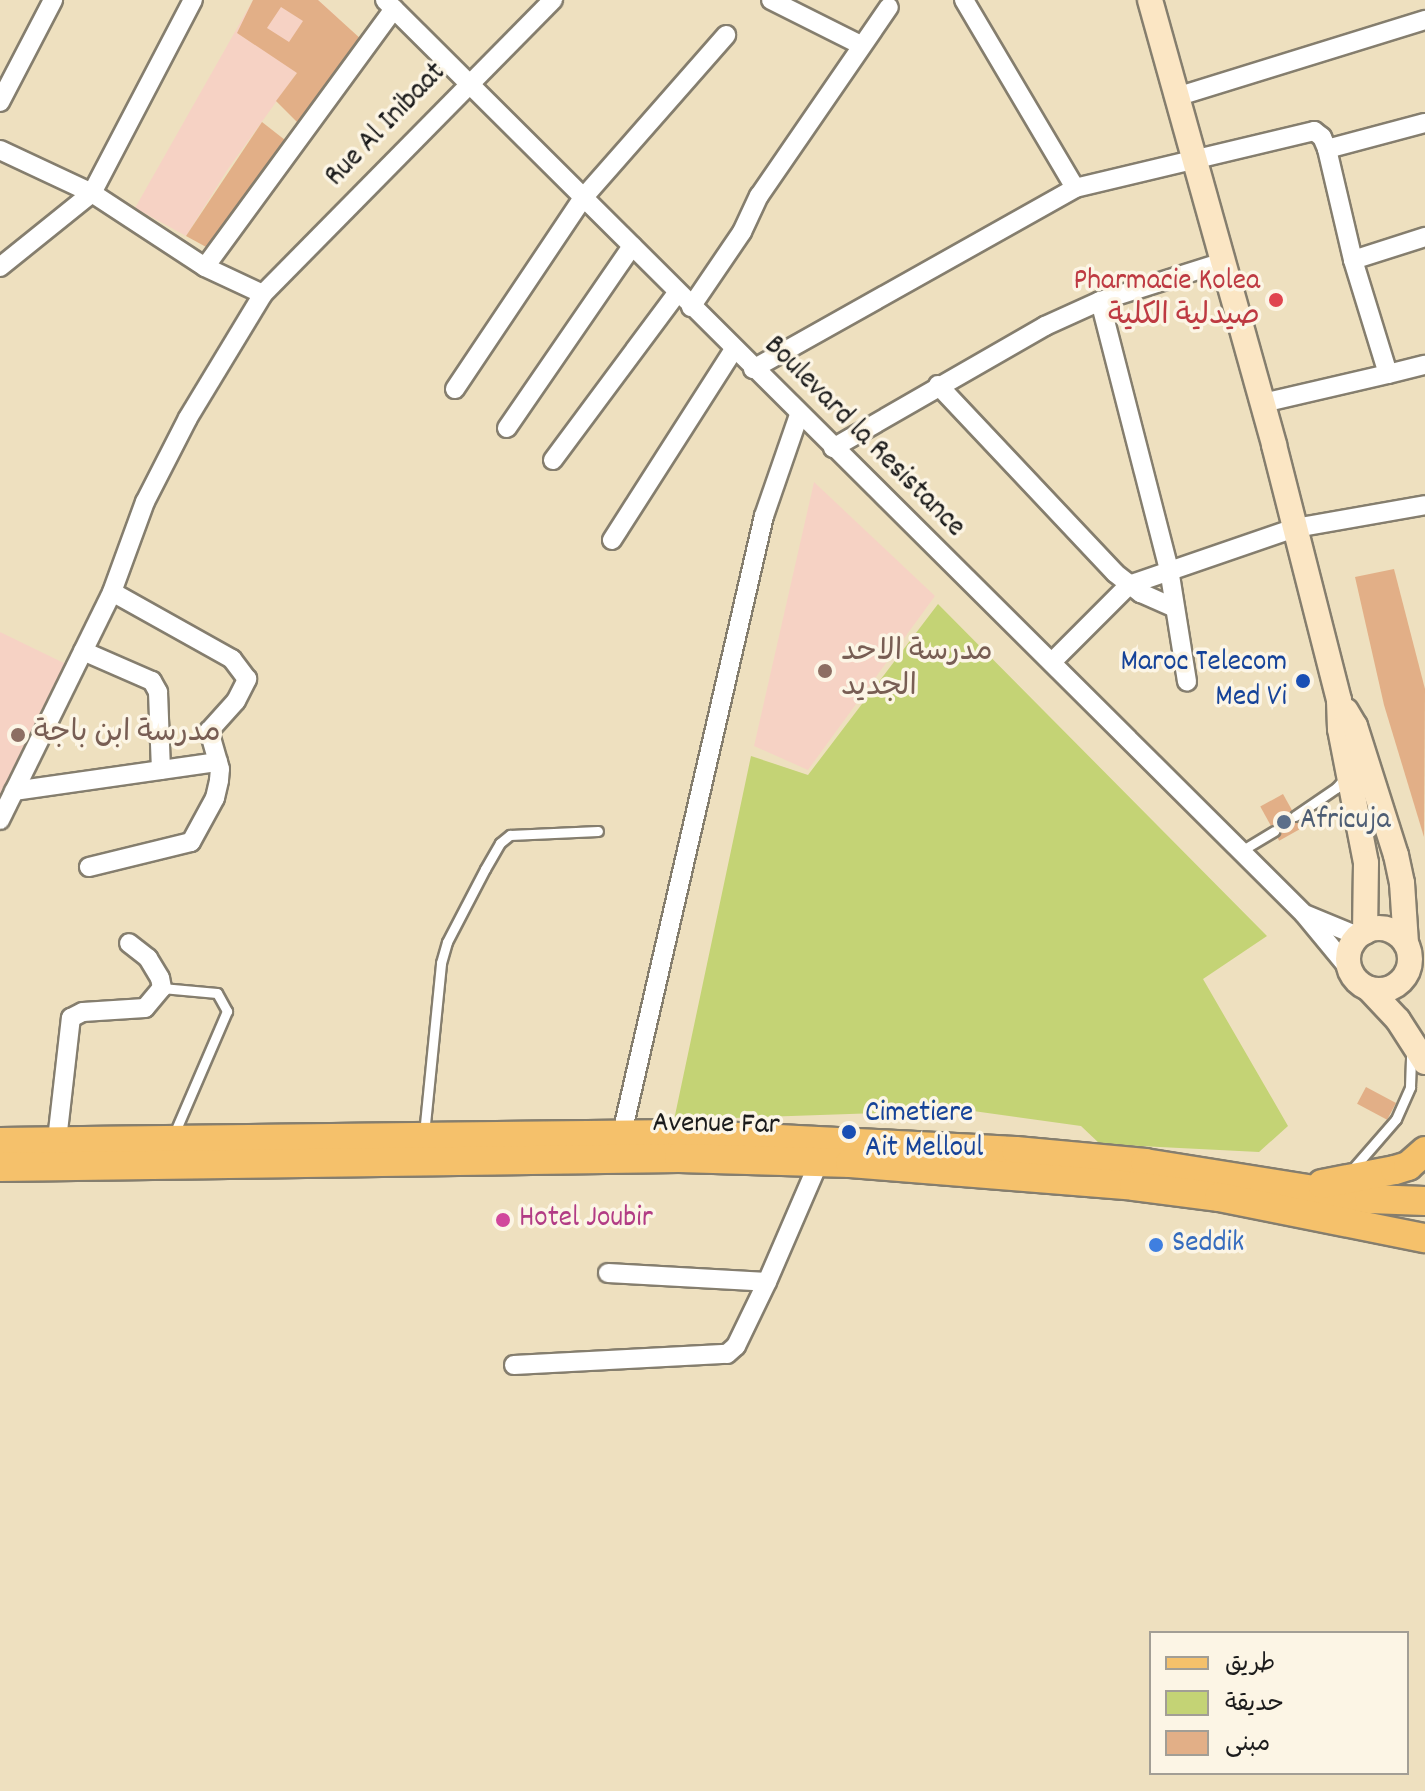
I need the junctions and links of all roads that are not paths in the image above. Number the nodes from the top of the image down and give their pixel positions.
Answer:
1 (53, 0) edge
2 (193, 0) edge
3 (553, 0) edge
4 (771, 0) edge
5 (964, 0) edge
6 (1150, 0) edge
7 (390, 5) edge
8 (889, 7) dead end
9 (1425, 20) edge
10 (726, 35) dead end
11 (861, 45) junction
12 (468, 83) junction
13 (1176, 97) junction
14 (0, 102) edge
15 (1425, 123) edge
16 (1327, 149) junction
17 (0, 150) edge
18 (1193, 158) junction
19 (1075, 188) junction
20 (92, 193) junction
21 (583, 198) junction
22 (1425, 237) edge
23 (632, 246) junction
24 (1353, 260) junction
25 (1223, 262) junction
26 (1, 266) edge
27 (205, 267) junction
28 (677, 293) junction
29 (263, 294) junction
30 (1100, 301) junction
31 (691, 307) junction
32 (734, 349) junction
33 (1425, 365) edge
34 (753, 369) junction
35 (1388, 374) junction
36 (938, 385) junction
37 (455, 389) dead end
38 (1263, 403) junction
39 (799, 415) junction
40 (507, 428) dead end
41 (833, 448) junction
42 (553, 460) dead end
43 (1425, 505) edge
44 (1295, 528) junction
45 (612, 540) dead end
46 (1169, 569) junction
47 (1129, 585) junction
48 (112, 592) junction
49 (1174, 608) junction
50 (83, 651) junction
51 (1052, 662) junction
52 (1187, 682) dead end
53 (1339, 700) junction
54 (218, 762) junction
55 (161, 770) junction
56 (1348, 772) junction
57 (14, 791) junction
58 (1295, 816) dead end
59 (0, 820) edge
60 (598, 831) dead end
61 (1274, 831) dead end
62 (1241, 851) junction
63 (89, 867) dead end
64 (1304, 914) junction
65 (1361, 934) junction
66 (129, 943) dead end
67 (1408, 951) junction
68 (1351, 971) junction
69 (1425, 983) edge
70 (162, 988) junction
71 (1369, 989) junction
72 (1408, 1036) junction
73 (1425, 1062) edge
74 (424, 1137) junction
75 (57, 1140) junction
76 (171, 1140) junction
77 (0, 1142) edge
78 (619, 1147) junction
79 (1425, 1151) edge
80 (819, 1162) junction
81 (0, 1167) edge
82 (1345, 1179) junction
83 (1305, 1187) junction
84 (1425, 1201) edge
85 (1425, 1238) edge
86 (608, 1273) dead end
87 (767, 1282) junction
88 (514, 1365) dead end

1 - 14 street
2 - 20 street
3 - 12 street, Rue Al Inibaat
4 - 11 street
5 - 19 street
6 - 13 main road
7 - 12 street, Boulevard la Resistance
7 - 27 street
8 - 11 street
9 - 13 street
10 - 21 street
11 - 31 street
12 - 21 street, Boulevard la Resistance
12 - 29 street, Rue Al Inibaat
13 - 18 main road
15 - 16 street
16 - 18 street
16 - 24 street
17 - 20 street
18 - 19 street
18 - 25 main road
19 - 34 street
20 - 26 street
20 - 27 street
21 - 23 street, Boulevard la Resistance
21 - 37 street
22 - 24 street
23 - 28 street, Boulevard la Resistance
23 - 40 street
24 - 35 street
25 - 30 street
25 - 38 main road
27 - 29 street
28 - 31 street, Boulevard la Resistance
28 - 42 street
29 - 48 street, Rue Al Inibaat
30 - 36 street
30 - 46 street
31 - 32 street, Boulevard la Resistance
32 - 34 street, Boulevard la Resistance
32 - 45 street
33 - 35 street
34 - 39 street, Boulevard la Resistance
35 - 38 street
36 - 41 street
36 - 47 street
38 - 44 main road
39 - 41 street, Boulevard la Resistance
39 - 78 street
41 - 51 street, Boulevard la Resistance
43 - 44 street
44 - 46 street
44 - 53 main road
46 - 47 street
46 - 49 street
47 - 49 street
47 - 51 street
48 - 50 street, Rue Al Inibaat
48 - 54 street
49 - 52 street
50 - 55 street
50 - 57 street, Rue Al Inibaat
51 - 62 street, Boulevard la Resistance
53 - 56 main road
53 - 67 main road
54 - 55 street
54 - 63 street
55 - 57 street
56 - 58 lane
56 - 65 main road
57 - 59 street, Rue Al Inibaat
60 - 74 lane
61 - 62 lane
62 - 64 street, Boulevard la Resistance
64 - 65 street, Boulevard la Resistance
64 - 68 street, Boulevard la Resistance
65 - 67 main road
65 - 68 main road
66 - 70 street
67 - 69 main road
67 - 71 main road
68 - 71 main road
70 - 75 street
70 - 76 lane
71 - 72 main road
72 - 73 main road
72 - 82 lane
74 - 76 main road, Avenue Far
74 - 78 main road, Avenue Far
75 - 76 main road, Avenue Far
75 - 77 main road, Avenue Far
78 - 80 main road, Avenue Far
78 - 81 main road, Avenue Far
78 - 83 main road, Avenue Far
79 - 82 main road
80 - 85 main road, Avenue Far
80 - 87 street
82 - 83 main road
83 - 84 main road, Avenue Far
86 - 87 street
87 - 88 street

